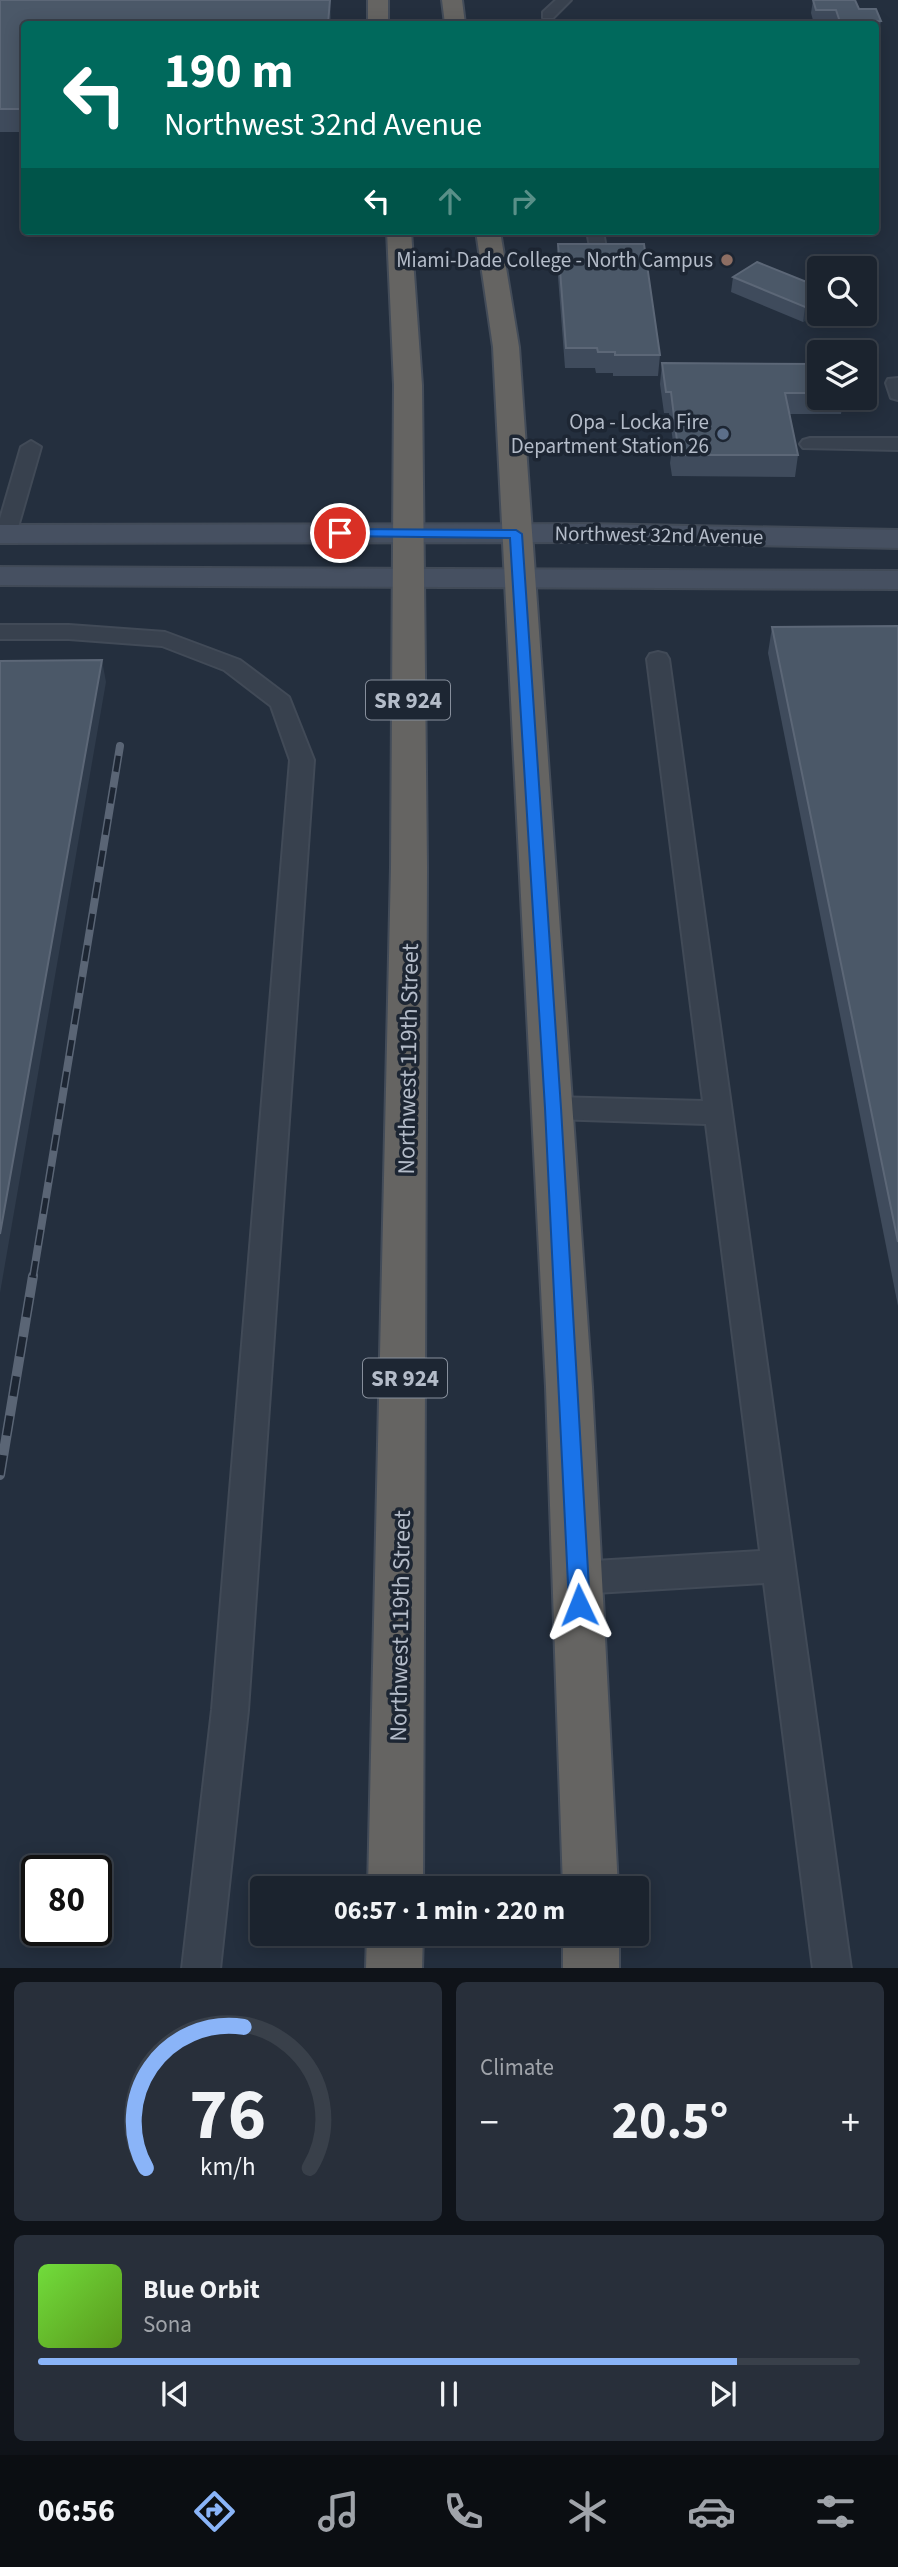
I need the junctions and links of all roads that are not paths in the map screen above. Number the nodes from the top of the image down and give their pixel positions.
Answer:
1 (378, 0) edge
2 (452, 0) edge
3 (564, 0) edge
4 (548, 15) dead end
5 (378, 21) edge
6 (455, 21) edge
7 (399, 235) edge
8 (489, 235) edge
9 (596, 235) edge
10 (598, 254) edge
11 (810, 444) dead end
12 (898, 444) edge
13 (31, 447) dead end
14 (407, 533) junction
15 (3, 534) edge
16 (516, 534) junction
17 (898, 539) edge
18 (0, 576) edge
19 (407, 578) junction
20 (518, 579) junction
21 (898, 580) edge
22 (0, 632) edge
23 (658, 659) dead end
24 (553, 1108) junction
25 (716, 1114) junction
26 (778, 1566) junction
27 (578, 1578) junction
28 (396, 1876) edge
29 (590, 1876) edge
30 (395, 1946) edge
31 (591, 1946) edge
32 (201, 1968) edge
33 (394, 1968) edge
34 (591, 1968) edge
35 (832, 1968) edge

1 - 5 highway
2 - 6 highway
3 - 4 lane
7 - 14 highway, Northwest 119th Street / SR 924
8 - 16 highway
9 - 10 lane
11 - 12 lane
13 - 15 lane
14 - 15 main road, Northwest 32nd Avenue
14 - 16 main road, Northwest 32nd Avenue
14 - 19 highway, Northwest 119th Street / SR 924
16 - 17 main road, Northwest 32nd Avenue
16 - 20 highway
18 - 19 main road, Northwest 32nd Avenue
19 - 20 main road, Northwest 32nd Avenue
19 - 28 highway, Northwest 119th Street / SR 924
20 - 21 main road, Northwest 32nd Avenue
20 - 24 highway
22 - 32 lane
23 - 25 lane
24 - 25 lane
24 - 27 highway
25 - 26 lane
26 - 27 lane
26 - 35 lane
27 - 29 highway
30 - 33 highway
31 - 34 highway

